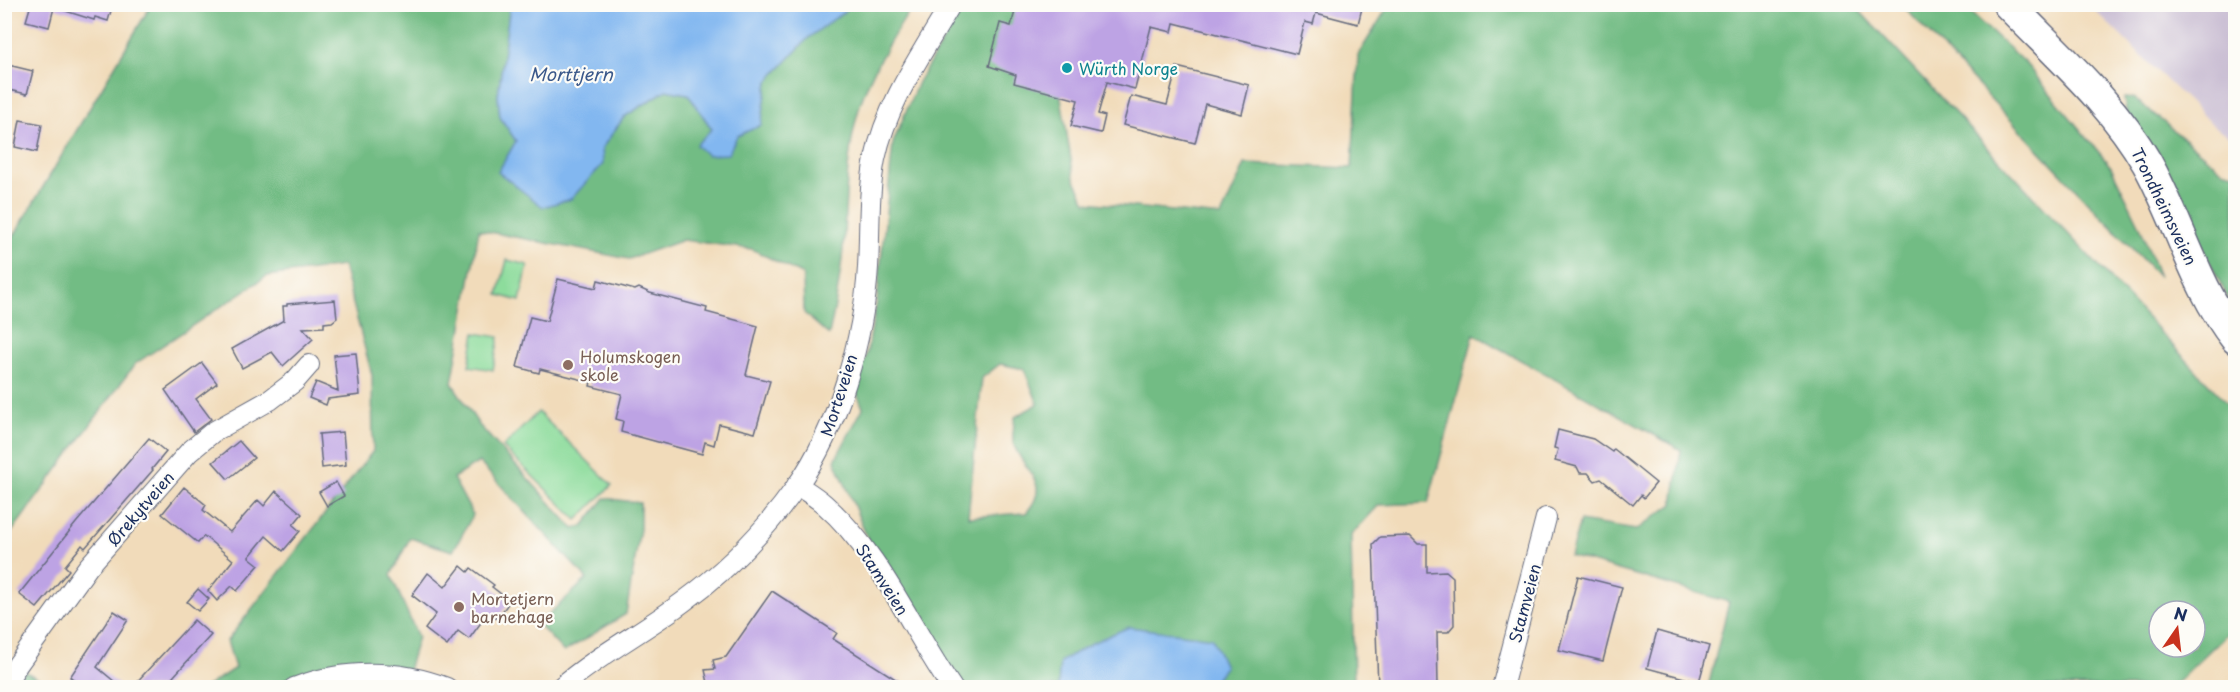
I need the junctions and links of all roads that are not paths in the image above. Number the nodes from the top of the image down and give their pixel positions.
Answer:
1 (951, 4) edge
2 (2008, 4) edge
3 (2235, 339) edge
4 (309, 365) dead end
5 (797, 485) junction
6 (1546, 518) dead end
7 (4, 686) edge
8 (294, 687) edge
9 (447, 687) edge
10 (560, 687) edge
11 (952, 687) edge
12 (1502, 687) edge

1 - 5 street, Morteveien
2 - 3 main road, Trondheimsveien
4 - 7 street, Ørekytveien
5 - 10 street, Morteveien
5 - 11 street, Stamveien
6 - 12 street, Stamveien
8 - 9 street

